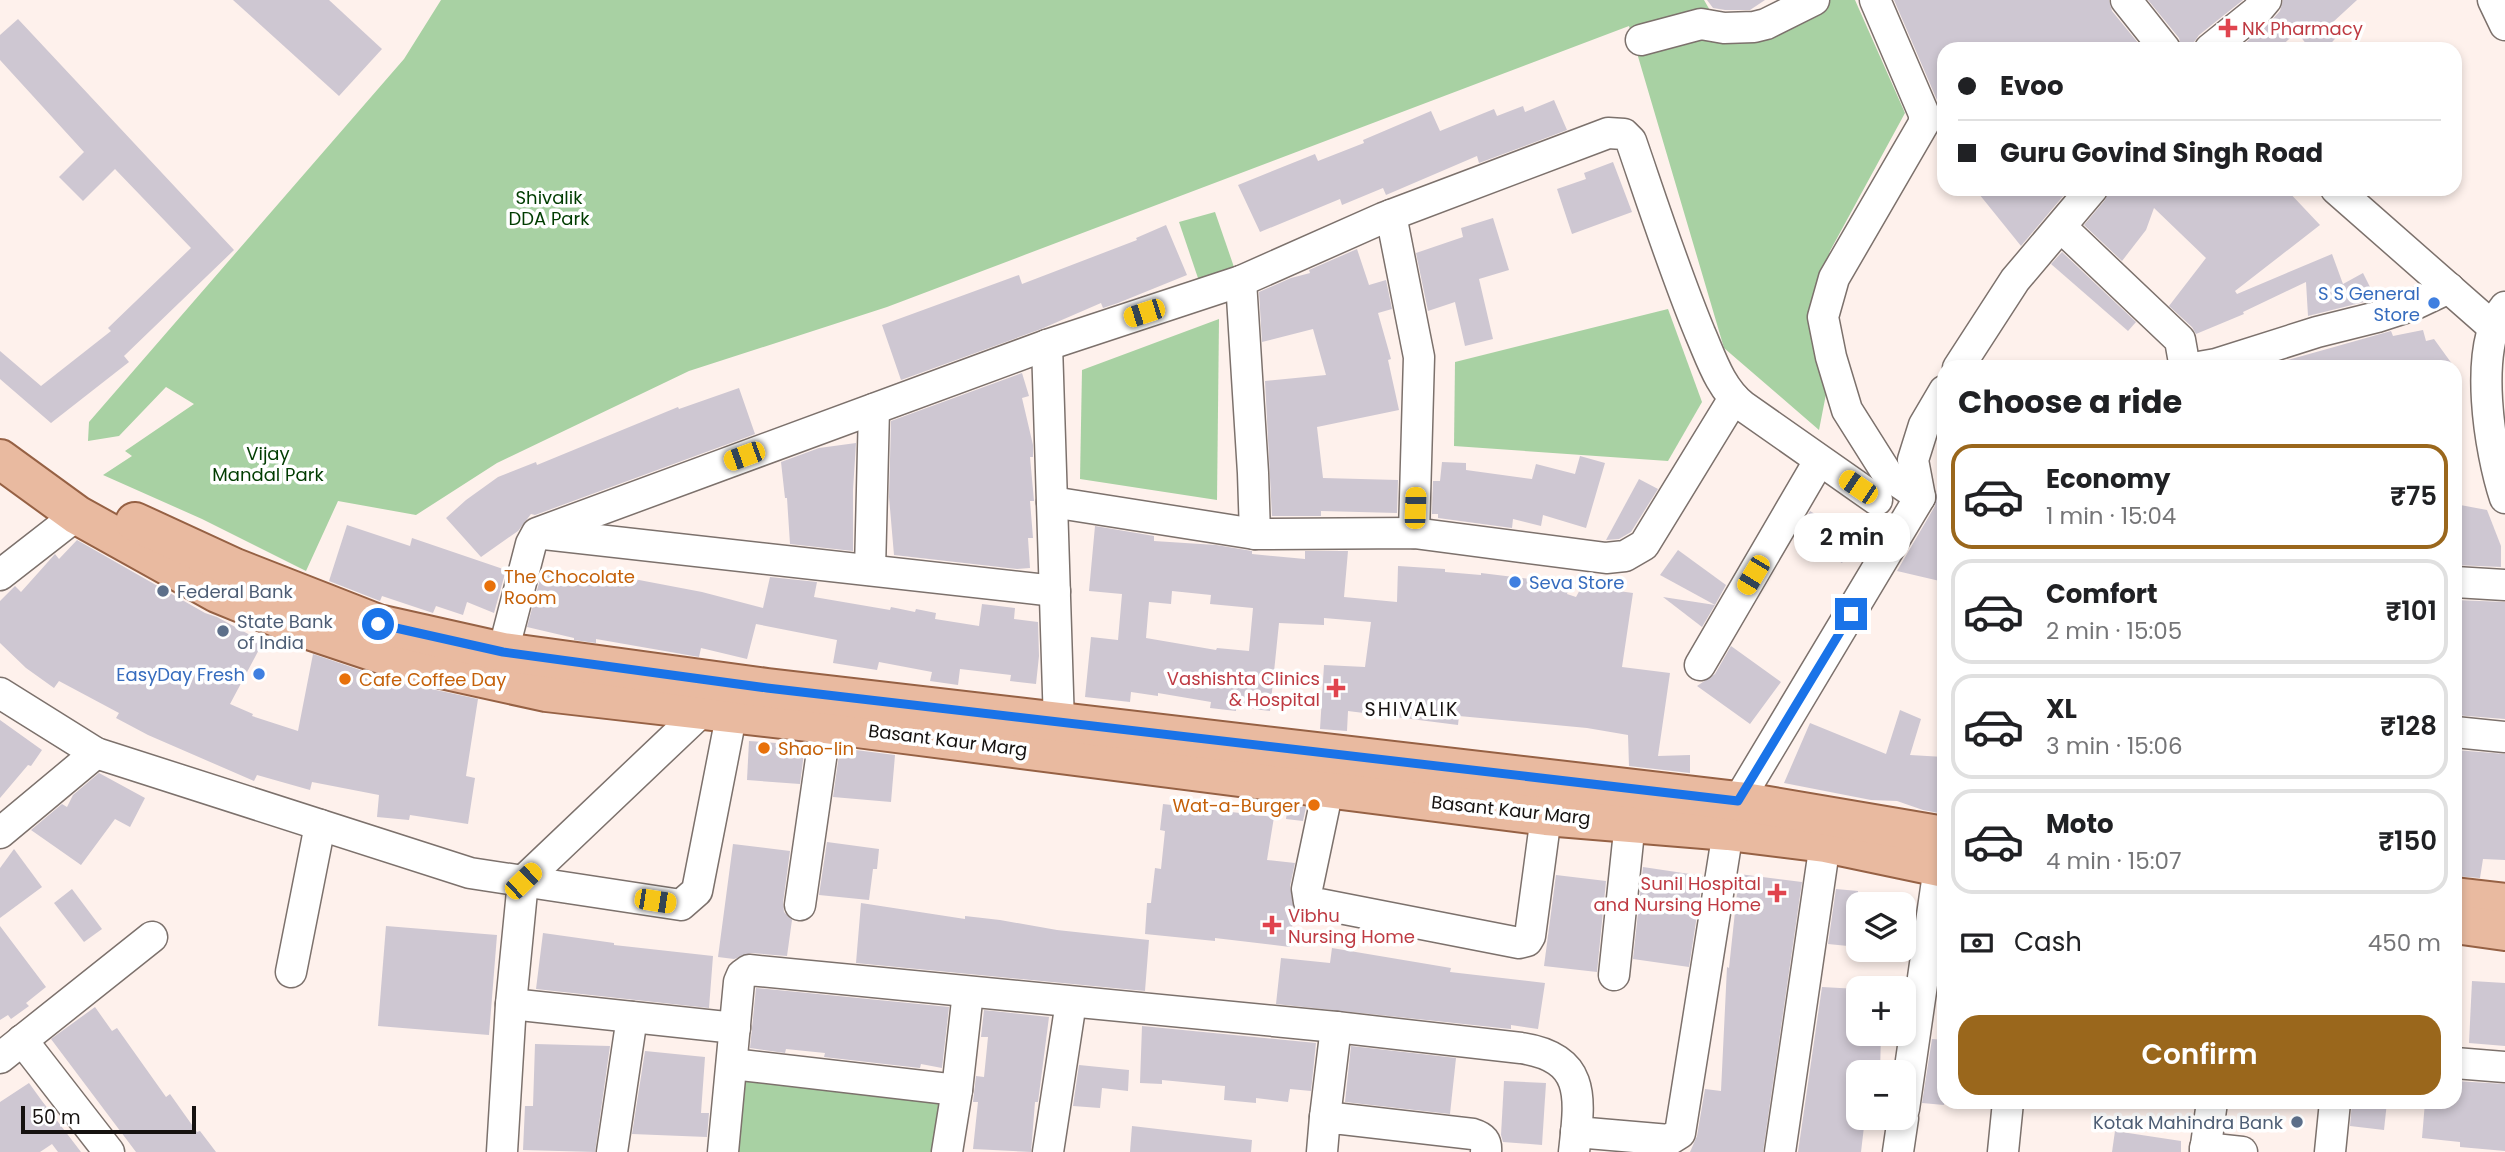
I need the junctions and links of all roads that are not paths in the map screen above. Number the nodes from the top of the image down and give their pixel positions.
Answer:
1 (1814, 0) edge
2 (1875, 0) edge
3 (2126, 0) edge
4 (2266, 0) edge
5 (2493, 0) edge
6 (2505, 25) edge
7 (1641, 40) dead end
8 (2159, 42) edge
9 (2229, 42) edge
10 (2086, 196) edge
11 (2344, 196) edge
12 (1391, 215) junction
13 (2061, 227) junction
14 (1241, 281) junction
15 (2449, 288) junction
16 (2499, 317) edge
17 (1047, 345) junction
18 (1963, 360) edge
19 (2184, 360) edge
20 (2227, 360) edge
21 (1734, 398) junction
22 (1937, 403) edge
23 (874, 409) junction
24 (0, 431) edge
25 (0, 459) edge
26 (1819, 461) junction
27 (1920, 497) junction
28 (2505, 498) edge
29 (1877, 500) dead end
30 (1052, 502) junction
31 (77, 514) junction
32 (537, 533) junction
33 (1414, 533) junction
34 (1255, 534) junction
35 (870, 570) junction
36 (0, 575) edge
37 (2462, 582) edge
38 (2505, 585) edge
39 (1055, 591) junction
40 (503, 652) junction
41 (1700, 665) dead end
42 (0, 692) edge
43 (723, 697) junction
44 (826, 724) junction
45 (1059, 724) junction
46 (2462, 733) edge
47 (2505, 737) edge
48 (96, 753) junction
49 (1328, 789) junction
50 (1733, 816) junction
51 (1546, 817) junction
52 (1630, 822) junction
53 (320, 825) junction
54 (0, 833) edge
55 (1825, 843) junction
56 (1937, 856) edge
57 (1937, 856) edge
58 (523, 881) junction
59 (1937, 890) edge
60 (2462, 898) edge
61 (2505, 903) edge
62 (800, 905) dead end
63 (2462, 925) edge
64 (2505, 931) edge
65 (152, 937) dead end
66 (291, 972) dead end
67 (1614, 975) dead end
68 (968, 992) junction
69 (1071, 1002) junction
70 (511, 1004) junction
71 (632, 1017) junction
72 (1336, 1027) junction
73 (735, 1028) junction
74 (11, 1049) edge
75 (1912, 1060) edge
76 (732, 1064) junction
77 (2462, 1064) edge
78 (2505, 1068) edge
79 (957, 1090) junction
80 (2007, 1109) edge
81 (2211, 1109) edge
82 (2333, 1109) edge
83 (1325, 1117) junction
84 (1901, 1130) edge
85 (1575, 1142) edge
86 (2205, 1150) edge
87 (109, 1152) edge
88 (502, 1152) edge
89 (612, 1152) edge
90 (723, 1152) edge
91 (947, 1152) edge
92 (1048, 1152) edge
93 (1322, 1152) edge
94 (1486, 1152) edge
95 (1780, 1152) edge
96 (1898, 1152) edge
97 (2003, 1152) edge
98 (2242, 1152) edge
99 (2330, 1152) edge

1 - 7 street
2 - 27 street
3 - 8 street
4 - 9 street
5 - 6 street
10 - 13 street
11 - 15 street
12 - 14 street
12 - 21 street
12 - 33 street
13 - 18 street
13 - 19 street
14 - 17 street
14 - 34 street
15 - 16 street
15 - 20 street
16 - 28 street
17 - 23 street
17 - 30 street
21 - 26 street
21 - 33 street
22 - 27 street
23 - 32 street
23 - 35 street
24 - 40 main road, Basant Kaur Marg
25 - 31 main road, Basant Kaur Marg
26 - 29 street
26 - 41 street
27 - 50 street
30 - 34 street
30 - 39 street
31 - 36 street
31 - 43 main road, Basant Kaur Marg
32 - 35 street
32 - 40 street
33 - 34 street
35 - 39 street
37 - 38 street
39 - 45 street
40 - 43 main road, Basant Kaur Marg
42 - 48 street
43 - 44 main road, Basant Kaur Marg
43 - 45 main road, Basant Kaur Marg
43 - 58 street
43 - 58 street
44 - 49 main road, Basant Kaur Marg
44 - 62 street
45 - 50 main road, Basant Kaur Marg
46 - 47 street
48 - 53 street
48 - 54 street
49 - 51 main road, Basant Kaur Marg
49 - 51 street
50 - 52 main road, Basant Kaur Marg
50 - 55 main road, Basant Kaur Marg
50 - 56 main road, Basant Kaur Marg
50 - 85 street
51 - 52 main road, Basant Kaur Marg
52 - 67 street
53 - 58 street
53 - 66 street
55 - 57 main road, Basant Kaur Marg
55 - 95 street
58 - 70 street
59 - 75 street
60 - 61 main road
63 - 64 main road
65 - 74 street
68 - 69 street
68 - 73 street
68 - 79 street
69 - 72 street
69 - 92 street
70 - 71 street
70 - 88 street
71 - 73 street
71 - 89 street
72 - 83 street
72 - 85 street
73 - 76 street
74 - 87 street
76 - 79 street
76 - 90 street
77 - 78 street
79 - 91 street
80 - 97 street
81 - 86 street
82 - 99 street
83 - 93 street
83 - 94 street
84 - 96 street
86 - 98 street

